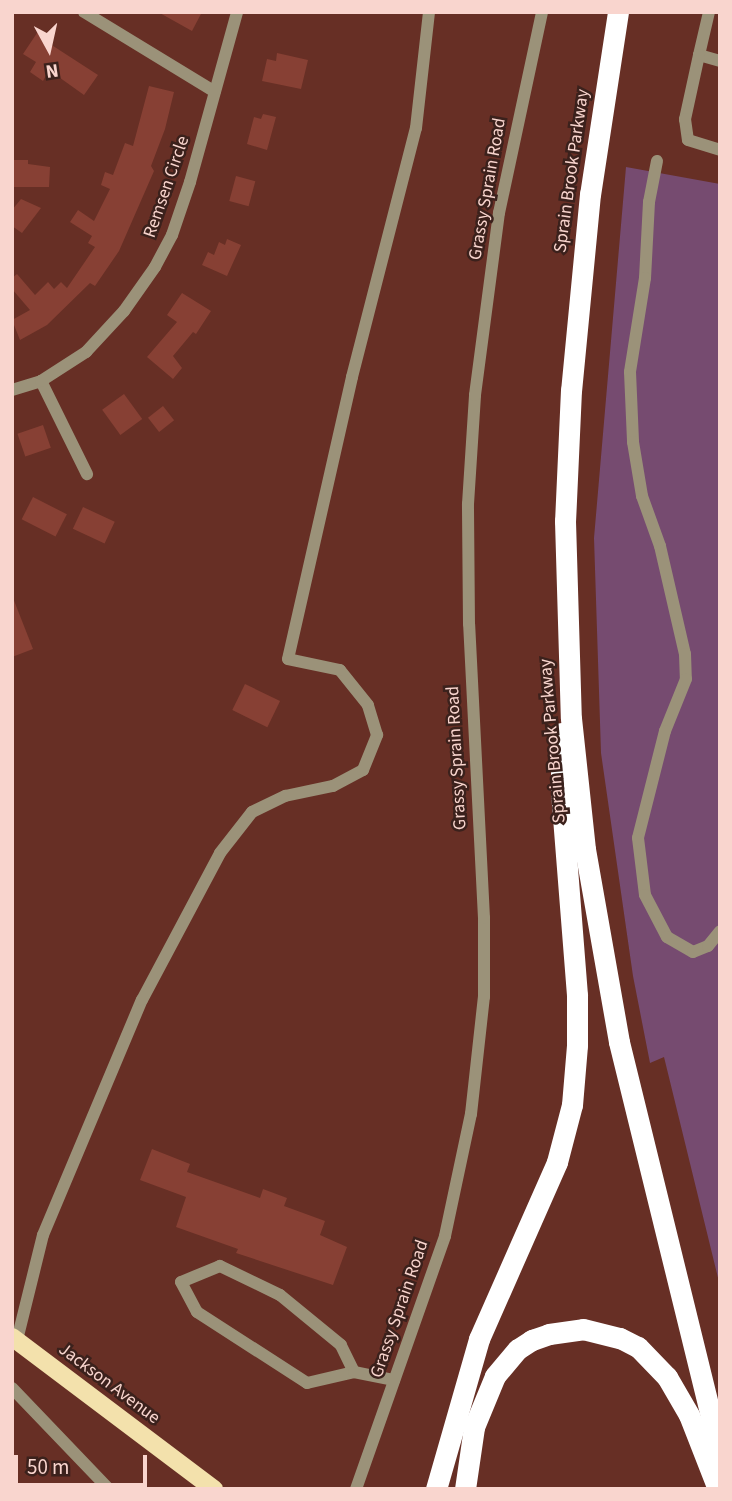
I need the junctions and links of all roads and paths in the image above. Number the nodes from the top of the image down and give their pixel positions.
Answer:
1 (84, 12) edge
2 (237, 12) edge
3 (429, 12) edge
4 (542, 12) edge
5 (618, 12) edge
6 (709, 12) edge
7 (699, 55) junction
8 (720, 61) edge
9 (215, 92) junction
10 (720, 150) edge
11 (657, 161) dead end
12 (41, 381) junction
13 (12, 390) edge
14 (87, 474) dead end
15 (565, 587) junction
16 (720, 931) edge
17 (15, 1339) edge
18 (354, 1372) junction
19 (394, 1380) junction
20 (12, 1388) edge
21 (720, 1454) edge
22 (108, 1489) edge
23 (214, 1489) edge
24 (356, 1489) edge
25 (436, 1489) edge
26 (465, 1489) edge
27 (718, 1489) edge

1 - 9 street
2 - 9 street, Remsen Circle
3 - 17 street
4 - 19 street, Grassy Sprain Road
5 - 15 highway, Sprain Brook Parkway
6 - 7 street
7 - 8 street
7 - 10 street
9 - 12 street, Remsen Circle
11 - 16 street
12 - 13 street, Remsen Circle
12 - 14 street
15 - 21 highway, Sprain Brook Parkway
15 - 25 highway
17 - 23 main road, Jackson Avenue
18 - 18 street
18 - 19 street
19 - 24 street, Grassy Sprain Road
20 - 22 street
26 - 27 highway

